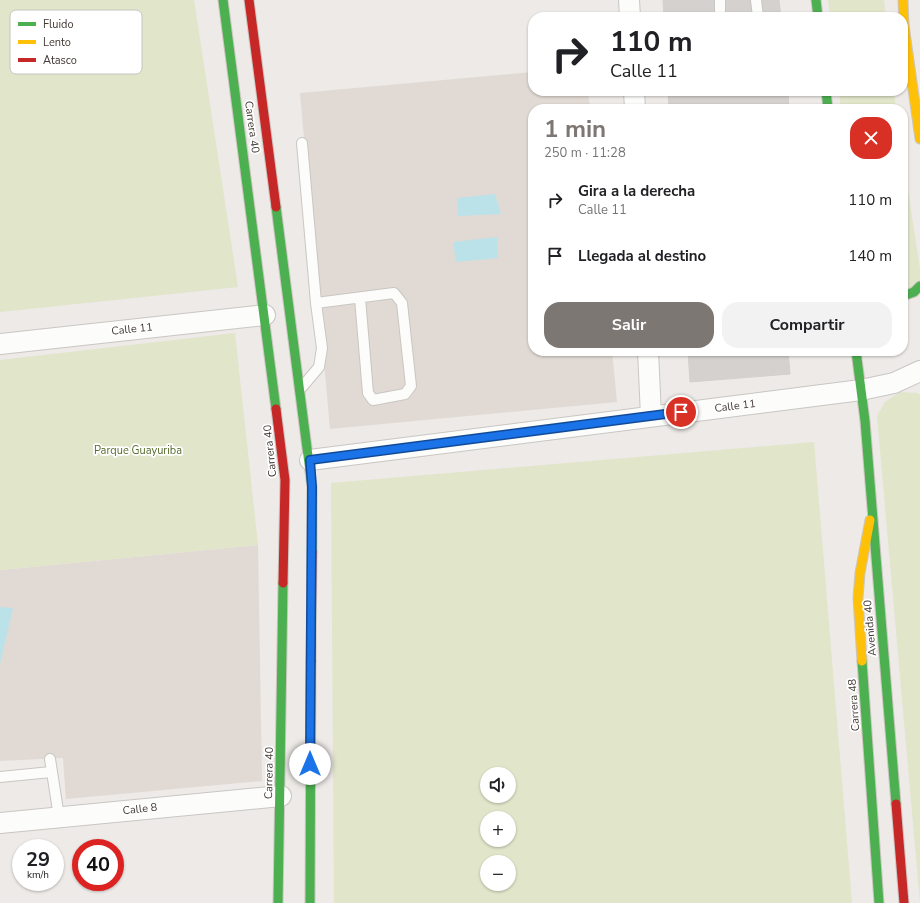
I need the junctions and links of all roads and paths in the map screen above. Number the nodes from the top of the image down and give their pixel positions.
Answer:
1 (223, 0) edge
2 (249, 0) edge
3 (629, 0) edge
4 (720, 0) edge
5 (756, 0) edge
6 (816, 0) edge
7 (904, 0) edge
8 (630, 12) edge
9 (720, 12) edge
10 (757, 12) edge
11 (817, 12) edge
12 (904, 12) edge
13 (908, 54) edge
14 (920, 139) edge
15 (302, 143) dead end
16 (920, 286) edge
17 (908, 294) edge
18 (360, 298) junction
19 (316, 302) junction
20 (265, 315) junction
21 (0, 344) edge
22 (648, 356) edge
23 (857, 356) edge
24 (920, 371) edge
25 (300, 388) junction
26 (861, 390) junction
27 (651, 416) junction
28 (310, 460) junction
29 (872, 506) junction
30 (50, 759) dead end
31 (52, 772) junction
32 (0, 777) edge
33 (280, 796) junction
34 (59, 817) junction
35 (0, 823) edge
36 (278, 903) edge
37 (310, 903) edge
38 (879, 903) edge
39 (904, 903) edge

1 - 20 main road, Carrera 40
2 - 25 main road, Carrera 40
3 - 8 street
4 - 9 lane
5 - 10 lane
6 - 11 main road
7 - 12 main road
13 - 14 main road
15 - 19 lane
16 - 17 main road
18 - 18 lane
18 - 19 lane
19 - 25 lane
20 - 21 street, Calle 11
20 - 33 main road, Carrera 40
22 - 27 street
23 - 26 main road, Avenida 40
24 - 26 street, Calle 11
25 - 28 main road, Carrera 40
26 - 27 street, Calle 11
26 - 29 main road, Avenida 40
27 - 28 street, Calle 11
28 - 37 main road, Carrera 40
29 - 38 main road, Carrera 48
29 - 39 main road, Avenida 40
30 - 31 lane
31 - 32 lane
31 - 34 lane
33 - 34 street, Calle 8
33 - 36 main road, Carrera 40
34 - 35 street, Calle 8

